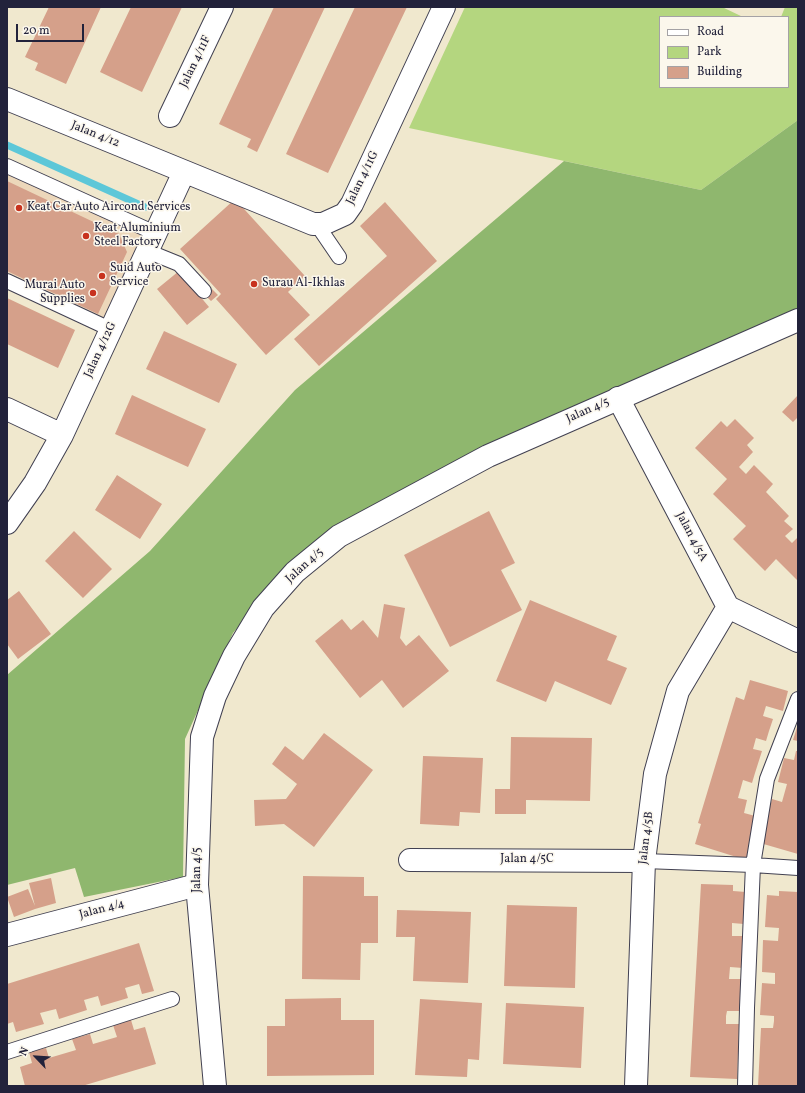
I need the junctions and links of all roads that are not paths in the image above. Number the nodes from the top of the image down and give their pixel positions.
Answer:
1 (222, 7) edge
2 (444, 7) edge
3 (7, 99) edge
4 (170, 116) dead end
5 (7, 166) edge
6 (184, 172) junction
7 (323, 224) junction
8 (151, 242) junction
9 (339, 257) dead end
10 (7, 281) edge
11 (204, 291) dead end
12 (798, 320) edge
13 (110, 329) junction
14 (618, 398) junction
15 (7, 409) edge
16 (62, 435) junction
17 (7, 523) edge
18 (728, 607) junction
19 (798, 641) edge
20 (798, 699) edge
21 (410, 860) dead end
22 (644, 861) junction
23 (753, 865) junction
24 (798, 868) edge
25 (197, 885) junction
26 (7, 935) edge
27 (172, 999) dead end
28 (7, 1052) edge
29 (215, 1086) edge
30 (636, 1086) edge
31 (745, 1086) edge

1 - 4 street, Jalan 4/11F
2 - 7 street, Jalan 4/11G
3 - 6 street, Jalan 4/12
5 - 8 lane
6 - 7 street
6 - 8 street, Jalan 4/12G
7 - 9 lane
8 - 11 lane
8 - 13 street, Jalan 4/12G
10 - 13 lane
12 - 14 street, Jalan 4/5
13 - 16 street, Jalan 4/12G
14 - 18 street, Jalan 4/5A
14 - 25 street, Jalan 4/5
15 - 16 street
16 - 17 street, Jalan 4/12G
18 - 19 street
18 - 22 street, Jalan 4/5B
20 - 23 lane
21 - 22 street, Jalan 4/5C
22 - 23 lane
22 - 30 street, Jalan 4/5B
23 - 24 lane
23 - 31 lane
25 - 26 street, Jalan 4/4
25 - 29 street, Jalan 4/5
27 - 28 lane

